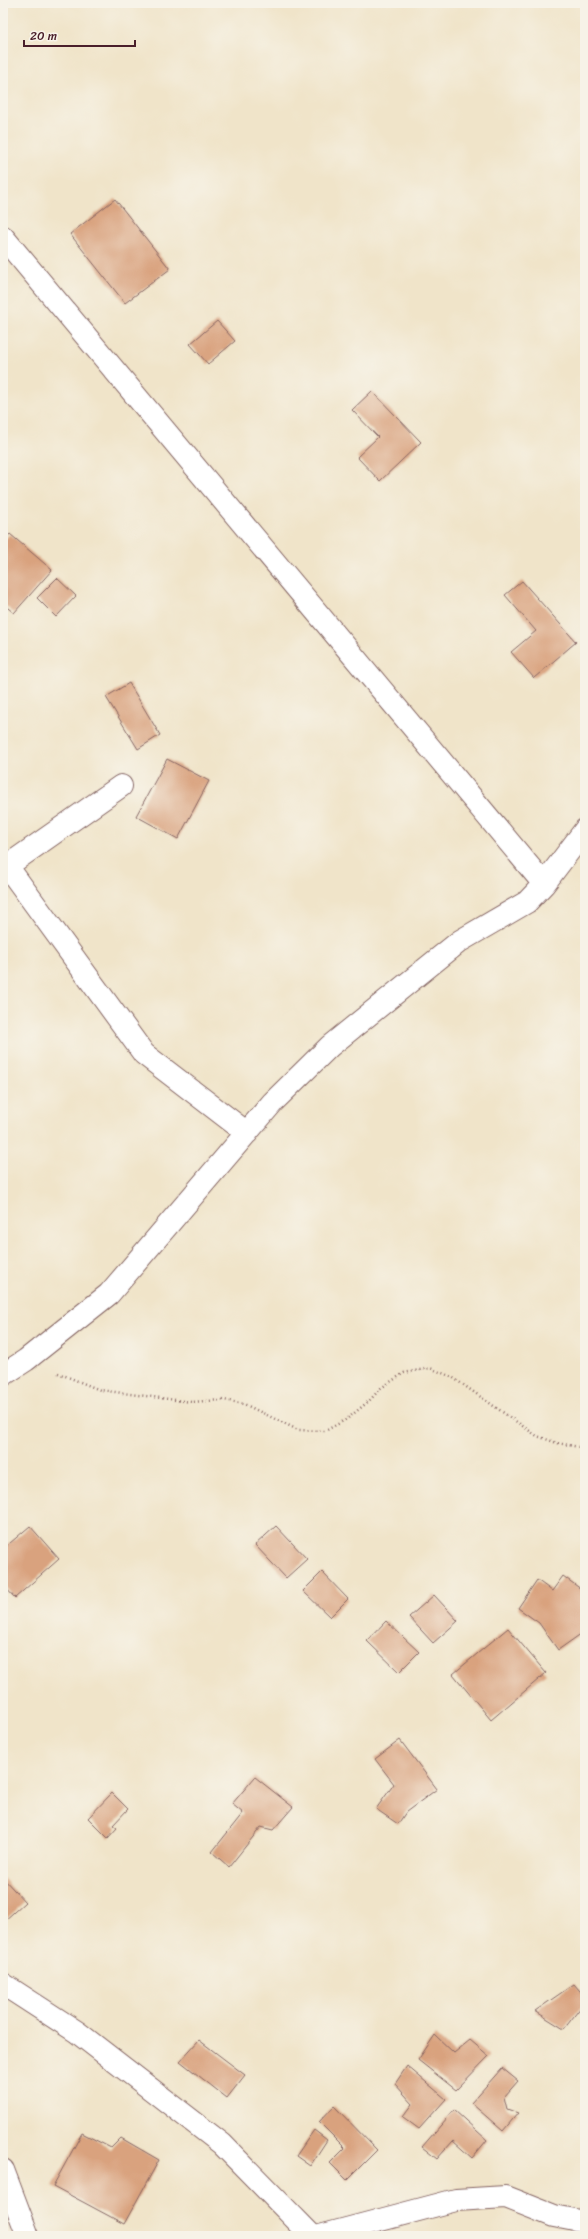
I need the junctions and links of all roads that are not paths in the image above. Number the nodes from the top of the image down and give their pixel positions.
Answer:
1 (3, 237) edge
2 (121, 786) dead end
3 (585, 830) edge
4 (544, 884) junction
5 (247, 1133) junction
6 (3, 1375) edge
7 (3, 1984) edge
8 (3, 2170) edge
9 (585, 2222) edge
10 (28, 2236) edge
11 (312, 2236) edge
12 (320, 2236) edge

1 - 4 street
2 - 5 street
3 - 4 street
4 - 5 street
5 - 6 street
7 - 11 street
8 - 10 street
9 - 12 street

